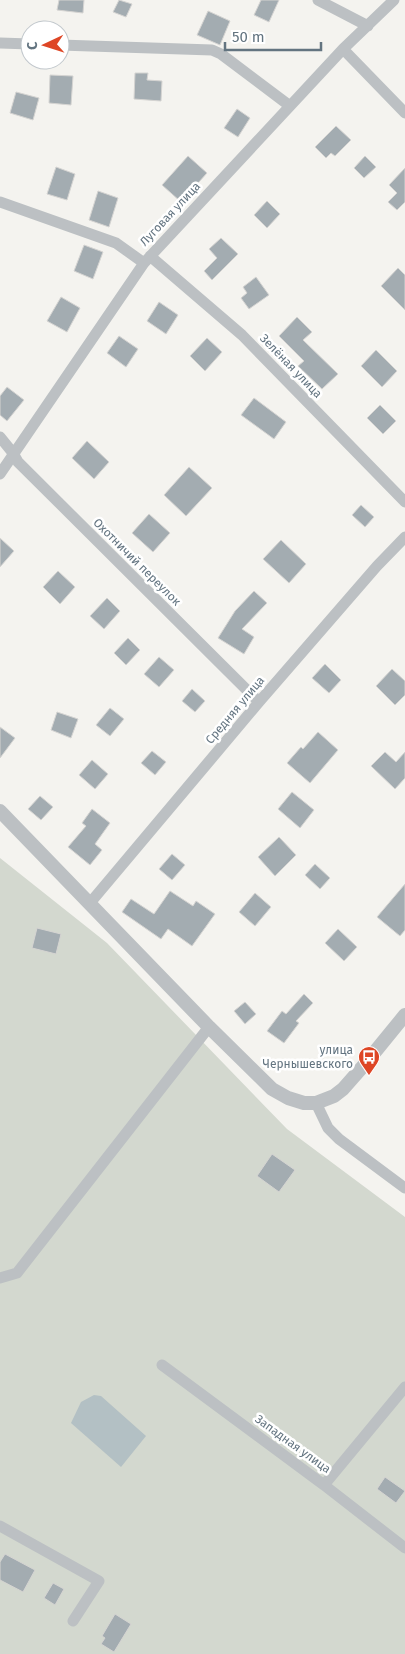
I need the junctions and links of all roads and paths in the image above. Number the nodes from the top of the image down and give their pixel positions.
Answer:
1 (318, 0) edge
2 (394, 0) edge
3 (368, 26) junction
4 (0, 44) edge
5 (20, 44) edge
6 (70, 45) edge
7 (343, 49) junction
8 (290, 106) junction
9 (405, 113) edge
10 (0, 202) edge
11 (147, 259) junction
12 (0, 437) edge
13 (13, 453) junction
14 (0, 474) edge
15 (405, 502) edge
16 (405, 537) edge
17 (259, 702) junction
18 (0, 811) edge
19 (90, 903) junction
20 (405, 1015) edge
21 (209, 1028) junction
22 (316, 1103) junction
23 (405, 1188) edge
24 (0, 1278) edge
25 (162, 1365) dead end
26 (405, 1387) edge
27 (324, 1484) junction
28 (0, 1526) edge
29 (405, 1548) edge
30 (73, 1621) dead end

1 - 3 street
2 - 3 street, Луговая улица
3 - 7 street, Луговая улица
4 - 5 street
6 - 8 street
7 - 8 street, Луговая улица
7 - 9 street
8 - 11 street, Луговая улица
10 - 11 street, Зелёная улица
11 - 13 street, Луговая улица
11 - 15 street, Зелёная улица
12 - 13 street, Охотничий переулок
13 - 14 street, Луговая улица
13 - 17 street, Охотничий переулок
16 - 17 street, Средняя улица
17 - 19 street, Средняя улица
18 - 19 street
19 - 21 street
20 - 22 street
21 - 22 street
21 - 24 street
22 - 23 street
25 - 27 street, Западная улица
26 - 27 street
27 - 29 street, Западная улица
28 - 30 street

